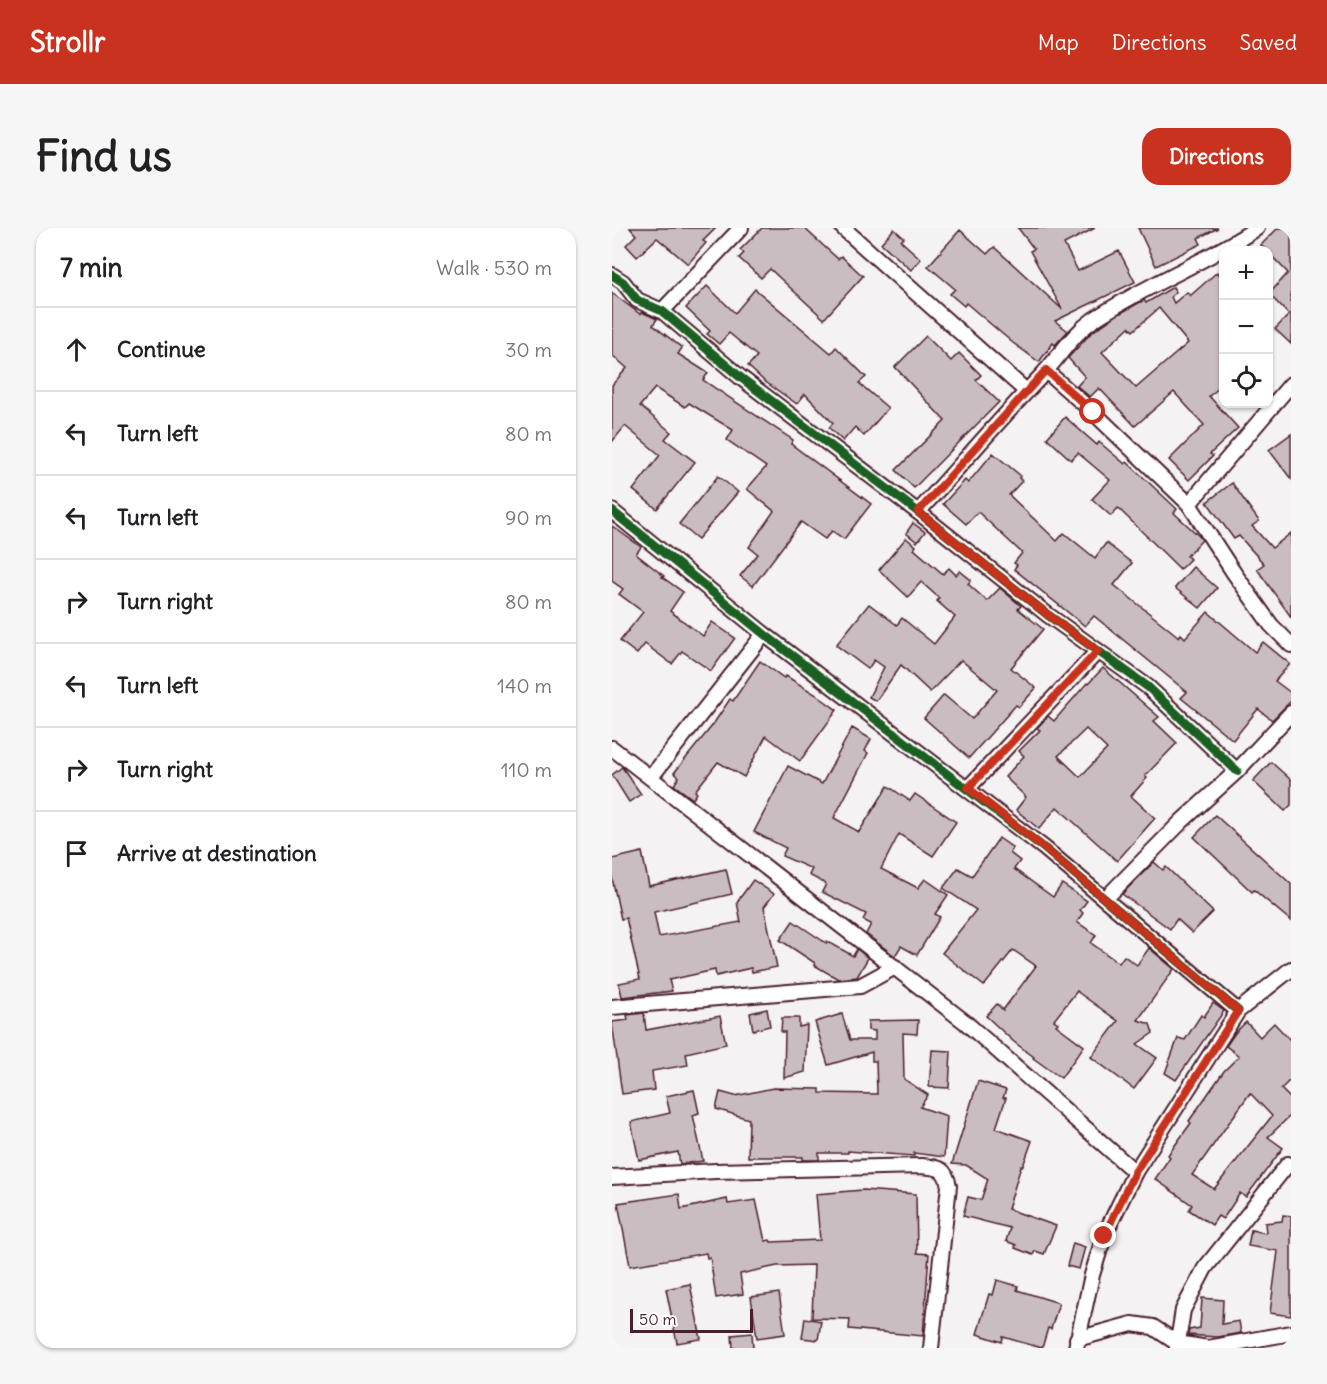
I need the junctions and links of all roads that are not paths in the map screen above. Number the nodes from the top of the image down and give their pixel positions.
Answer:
1 (741, 228) edge
2 (843, 228) edge
3 (1257, 228) edge
4 (612, 275) edge
5 (662, 311) junction
6 (1046, 370) junction
7 (1291, 384) edge
8 (1026, 391) junction
9 (1188, 504) junction
10 (612, 511) edge
11 (918, 512) junction
12 (764, 634) junction
13 (1291, 645) edge
14 (1098, 651) junction
15 (1291, 713) edge
16 (612, 748) edge
17 (1237, 771) junction
18 (651, 777) junction
19 (968, 788) junction
20 (1105, 899) junction
21 (895, 968) junction
22 (1291, 969) edge
23 (612, 1007) edge
24 (1238, 1011) junction
25 (1288, 1164) dead end
26 (1135, 1172) junction
27 (612, 1177) edge
28 (1291, 1333) edge
29 (1076, 1344) edge
30 (1177, 1346) edge
31 (931, 1348) edge

1 - 5 street
2 - 8 street
3 - 6 street
4 - 5 street
5 - 11 street
6 - 8 street
6 - 9 street
7 - 9 street
8 - 11 street
9 - 13 street
10 - 12 street
11 - 14 street
12 - 18 street
12 - 19 street
14 - 17 street
14 - 19 street
15 - 17 street
16 - 18 street
17 - 20 street
18 - 21 street
19 - 20 street
20 - 24 street
21 - 23 street
21 - 26 street
22 - 24 street
24 - 26 street
25 - 30 street
26 - 29 street
27 - 31 street
28 - 30 street
29 - 30 street

